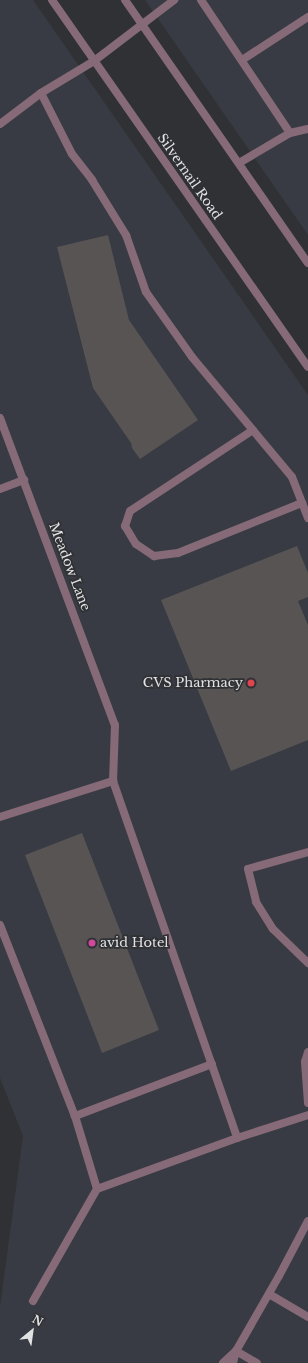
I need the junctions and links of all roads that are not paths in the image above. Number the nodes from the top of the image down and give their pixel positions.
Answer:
1 (52, 0) edge
2 (125, 0) edge
3 (174, 0) edge
4 (201, 0) edge
5 (308, 17) edge
6 (143, 25) junction
7 (242, 60) junction
8 (94, 61) junction
9 (42, 94) junction
10 (0, 124) edge
11 (308, 129) edge
12 (290, 133) junction
13 (239, 163) junction
14 (308, 262) edge
15 (308, 367) edge
16 (0, 418) edge
17 (253, 430) junction
18 (24, 480) junction
19 (0, 489) edge
20 (302, 503) junction
21 (308, 518) edge
22 (113, 781) junction
23 (0, 817) edge
24 (308, 852) edge
25 (0, 925) edge
26 (308, 963) edge
27 (308, 1052) edge
28 (212, 1064) junction
29 (308, 1103) edge
30 (308, 1115) edge
31 (75, 1116) junction
32 (237, 1138) junction
33 (97, 1189) junction
34 (308, 1221) edge
35 (269, 1294) junction
36 (33, 1301) dead end
37 (308, 1317) edge
38 (236, 1351) junction
39 (223, 1363) edge
40 (233, 1363) edge
41 (257, 1363) edge

1 - 8 street, Silvernail Road
2 - 6 street
3 - 6 street
4 - 7 street
5 - 7 street
6 - 8 street
6 - 13 street
7 - 12 street
8 - 9 street
8 - 15 street, Silvernail Road
9 - 10 street
9 - 17 street
11 - 12 street
12 - 13 street
13 - 14 street
16 - 18 street, Meadow Lane
17 - 20 street
17 - 20 street
18 - 19 street
18 - 22 street, Meadow Lane
20 - 21 street
22 - 23 street
22 - 28 street
24 - 26 street
25 - 31 street
27 - 29 street
28 - 31 street
28 - 32 street
30 - 32 street
31 - 33 street
32 - 33 street
33 - 36 street
34 - 35 street
35 - 37 street
35 - 38 street
38 - 39 street
38 - 40 street
38 - 41 street

